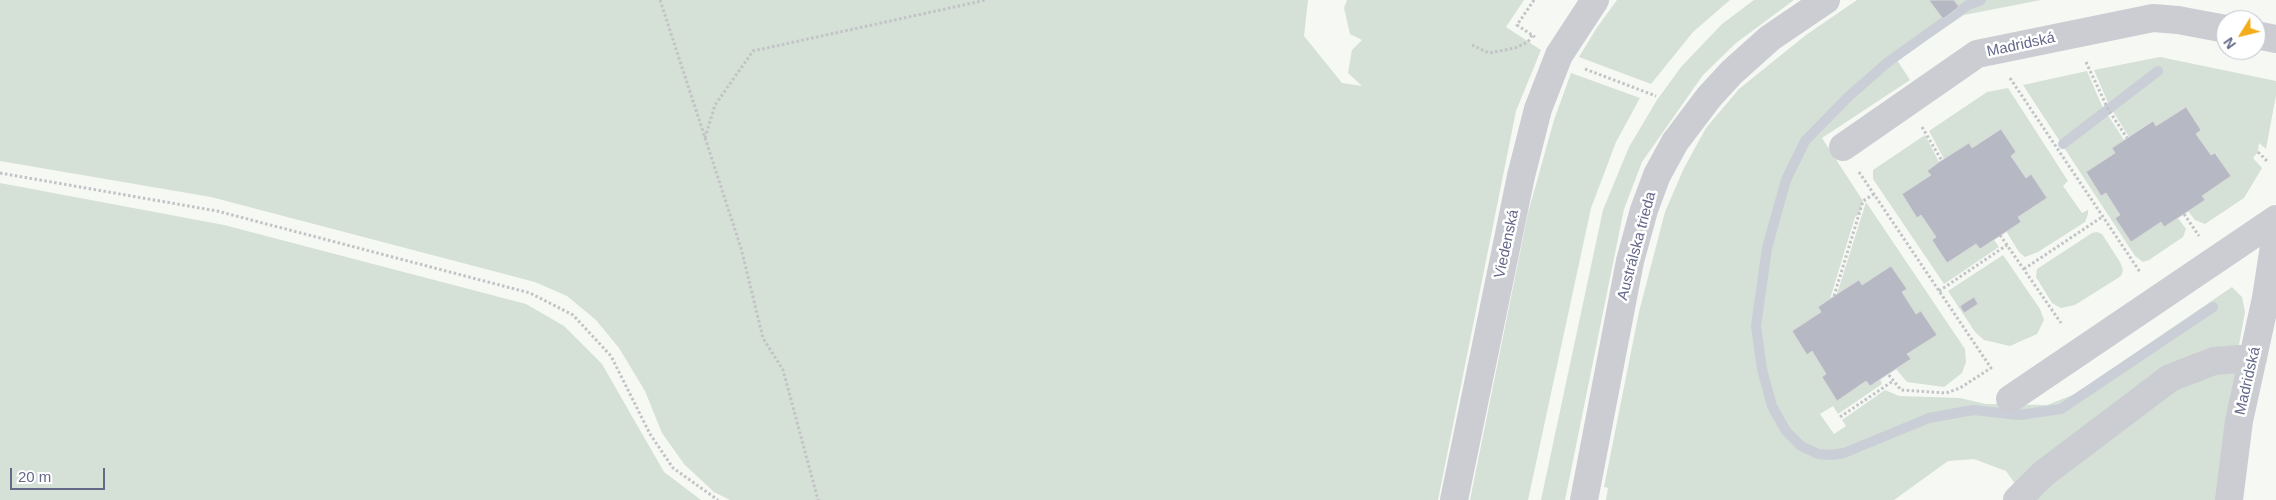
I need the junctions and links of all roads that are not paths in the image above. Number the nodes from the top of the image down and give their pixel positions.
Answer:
1 (1595, 0) edge
2 (1826, 0) edge
3 (2216, 27) edge
4 (1843, 147) road end
5 (2276, 219) edge
6 (2276, 233) edge
7 (2271, 299) edge
8 (2253, 358) junction
9 (2010, 399) dead end
10 (1454, 500) edge
11 (1584, 500) edge
12 (2017, 500) edge
13 (2229, 500) edge

1 - 10 street, Viedenská
2 - 11 street, Austrálska trieda
3 - 4 street, Madridská
5 - 9 street
6 - 7 street, Madridská
7 - 8 street, Madridská
8 - 12 street
8 - 13 street, Madridská

